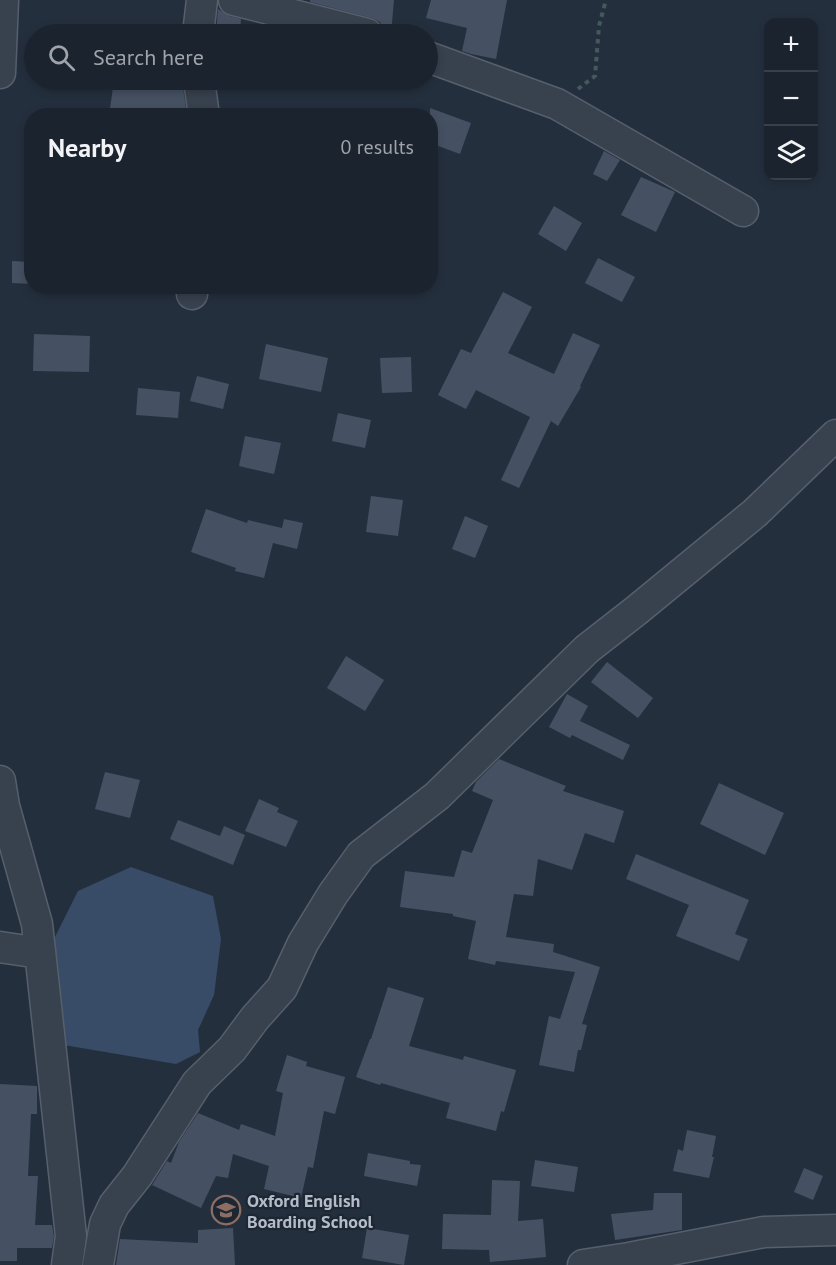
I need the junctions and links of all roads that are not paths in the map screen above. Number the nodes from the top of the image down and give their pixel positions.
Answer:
1 (3, 0) edge
2 (202, 0) edge
3 (234, 0) edge
4 (199, 24) edge
5 (328, 24) edge
6 (438, 61) edge
7 (0, 73) edge
8 (200, 90) edge
9 (203, 108) edge
10 (743, 211) dead end
11 (836, 435) edge
12 (0, 781) edge
13 (5, 822) edge
14 (0, 947) edge
15 (40, 953) junction
16 (836, 1230) edge
17 (68, 1265) edge
18 (98, 1265) edge
19 (583, 1265) edge

1 - 7 street
2 - 4 street
3 - 5 street
6 - 10 street
8 - 9 street
11 - 18 street
12 - 13 street
13 - 15 street
14 - 15 street
15 - 17 street
16 - 19 street

